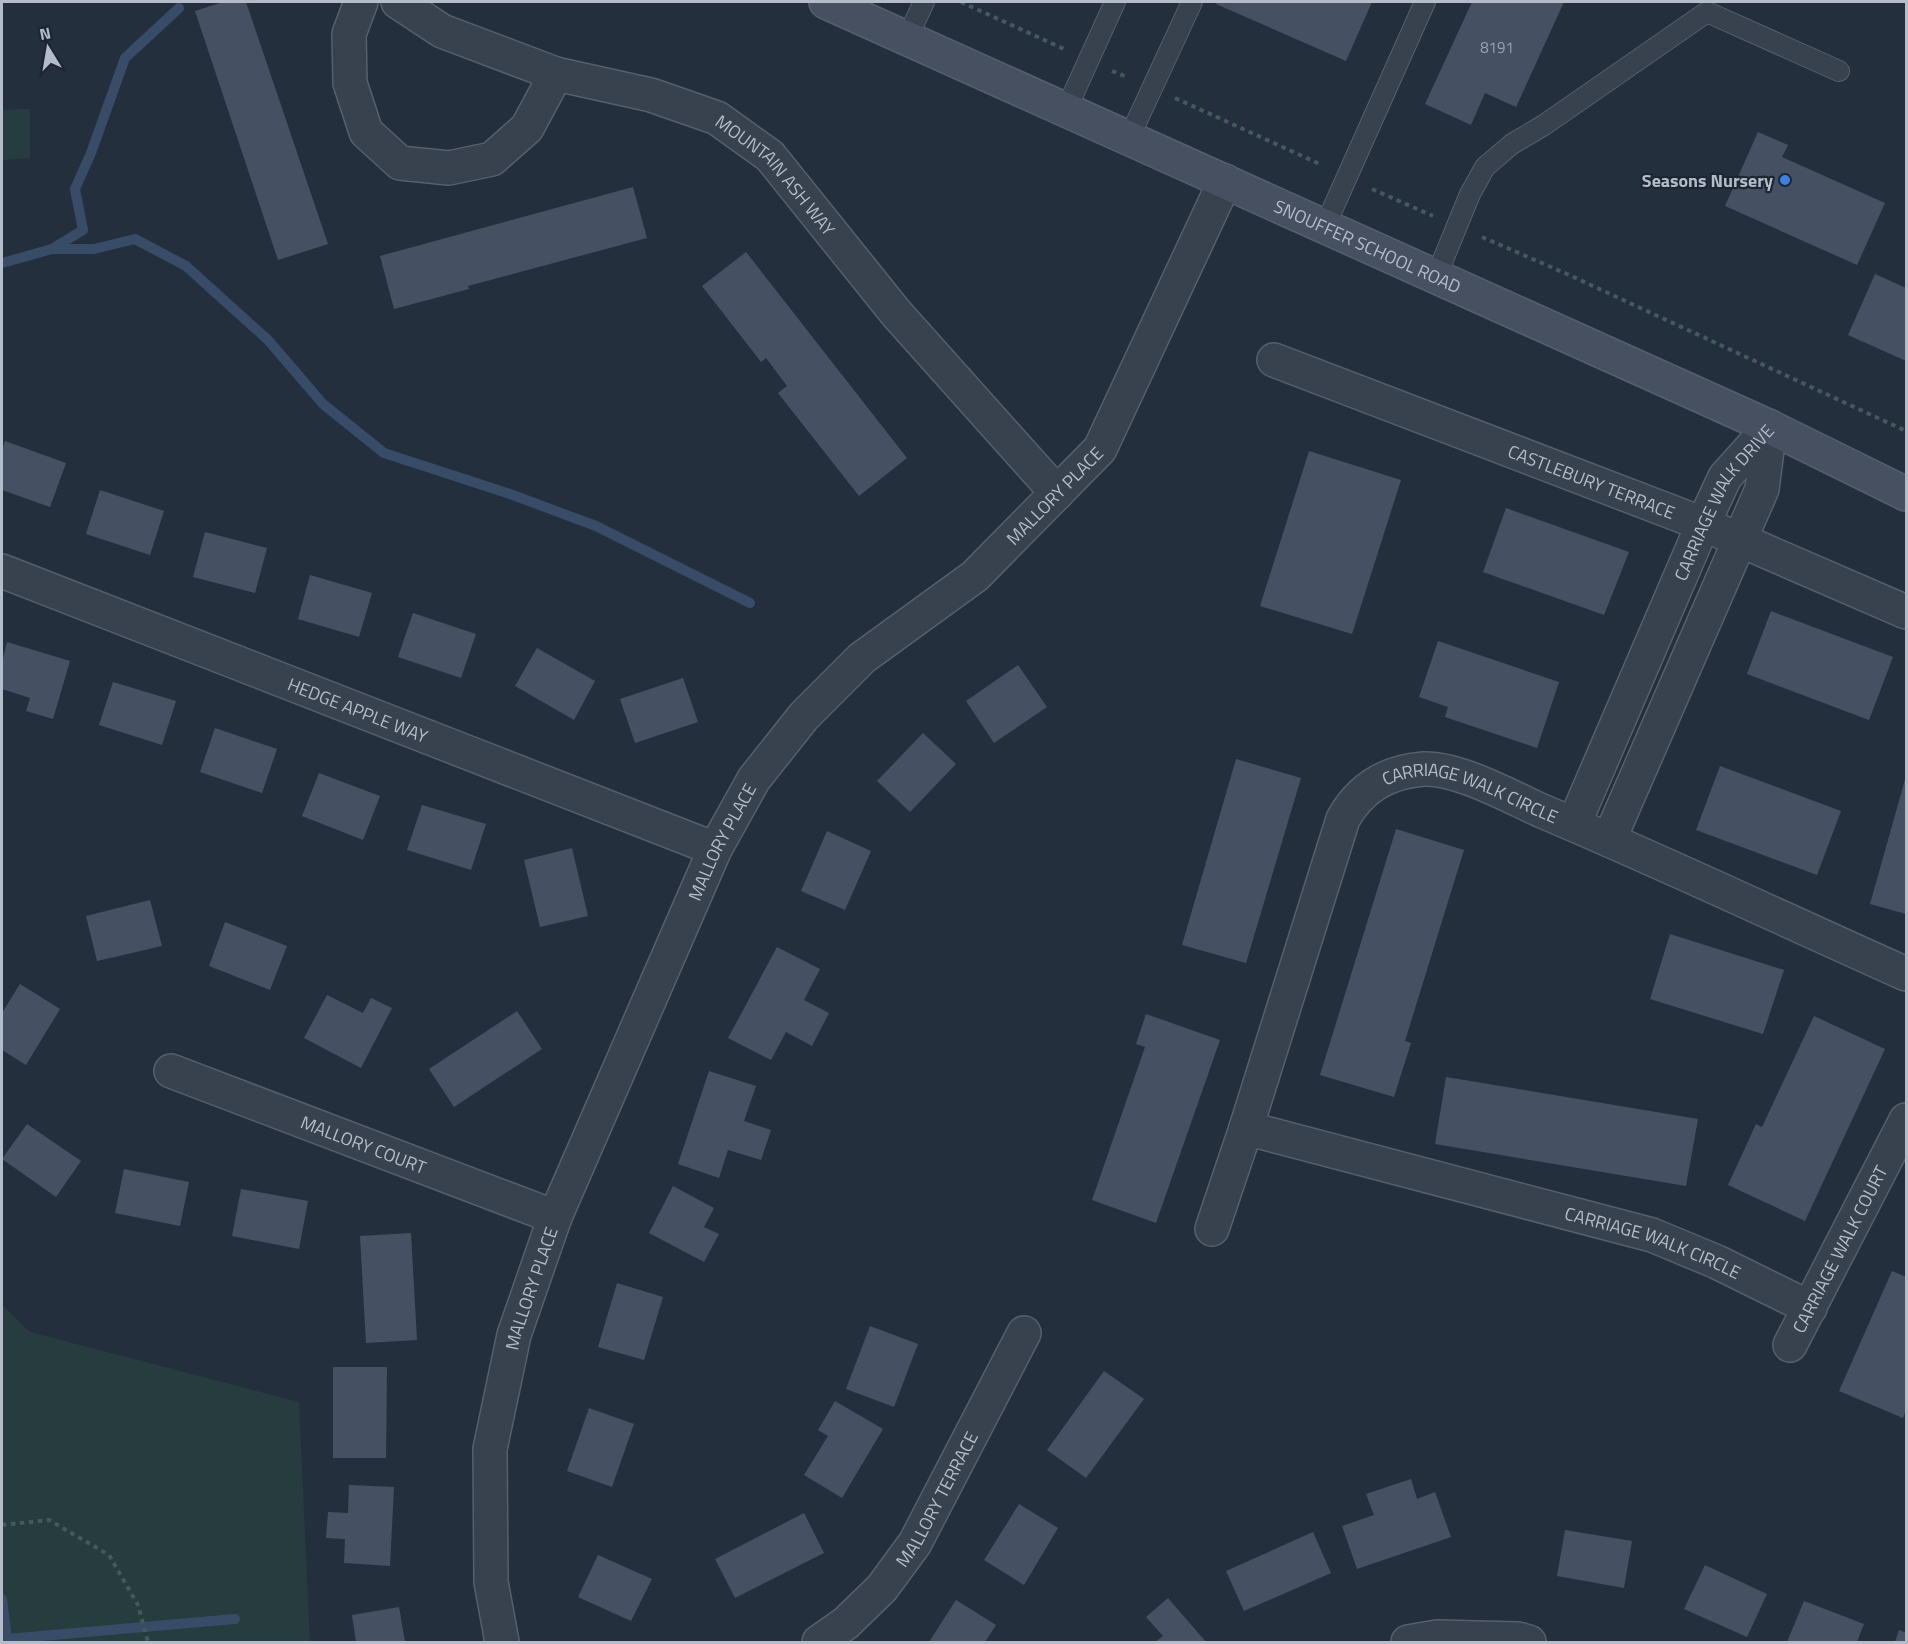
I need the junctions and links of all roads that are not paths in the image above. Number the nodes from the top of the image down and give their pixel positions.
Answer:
1 (361, 2) edge
2 (398, 2) edge
3 (826, 2) edge
4 (924, 2) edge
5 (1115, 2) edge
6 (1192, 2) edge
7 (1425, 2) edge
8 (907, 38) junction
9 (1839, 71) dead end
10 (556, 74) junction
11 (1066, 110) junction
12 (1129, 138) junction
13 (1225, 181) junction
14 (1325, 226) junction
15 (1436, 277) junction
16 (1274, 360) dead end
17 (1770, 427) junction
18 (1057, 494) junction
19 (1906, 494) edge
20 (1703, 524) junction
21 (1740, 540) junction
22 (2, 571) edge
23 (1906, 612) edge
24 (1574, 824) junction
25 (1609, 840) junction
26 (715, 849) junction
27 (1906, 974) edge
28 (171, 1071) dead end
29 (1906, 1120) edge
30 (1246, 1128) junction
31 (555, 1217) junction
32 (1212, 1229) dead end
33 (1810, 1308) junction
34 (1024, 1333) dead end
35 (1790, 1345) dead end
36 (502, 1642) edge
37 (819, 1642) edge
38 (1408, 1642) edge
39 (1529, 1642) edge

1 - 10 street
2 - 10 street, MOUNTAIN ASH WAY
3 - 8 main road, SNOUFFER SCHOOL ROAD
4 - 8 lane
5 - 11 lane
6 - 12 lane
7 - 14 lane
8 - 11 main road, SNOUFFER SCHOOL ROAD
9 - 15 lane
10 - 18 street, MOUNTAIN ASH WAY
11 - 12 main road, SNOUFFER SCHOOL ROAD
12 - 13 main road, SNOUFFER SCHOOL ROAD
13 - 14 main road, SNOUFFER SCHOOL ROAD
13 - 18 street, MALLORY PLACE
14 - 15 main road, SNOUFFER SCHOOL ROAD
15 - 17 main road, SNOUFFER SCHOOL ROAD
16 - 20 street, CASTLEBURY TERRACE
17 - 19 main road, SNOUFFER SCHOOL ROAD
17 - 20 street, CARRIAGE WALK DRIVE
17 - 21 street, CARRIAGE WALK DRIVE
18 - 26 street, MALLORY PLACE
20 - 21 street, CASTLEBURY TERRACE
20 - 24 street, CARRIAGE WALK DRIVE
21 - 23 street, CASTLEBURY TERRACE
21 - 25 street, CARRIAGE WALK DRIVE
22 - 26 street, HEDGE APPLE WAY
24 - 25 street, CARRIAGE WALK CIRCLE
24 - 30 street, CARRIAGE WALK CIRCLE
25 - 27 street, CARRIAGE WALK CIRCLE
26 - 31 street, MALLORY PLACE
28 - 31 street, MALLORY COURT
29 - 33 street, CARRIAGE WALK COURT
30 - 32 street, CARRIAGE WALK CIRCLE
30 - 33 street, CARRIAGE WALK CIRCLE
31 - 36 street, MALLORY PLACE
33 - 35 street, CARRIAGE WALK COURT
34 - 37 street, MALLORY TERRACE
38 - 39 street

